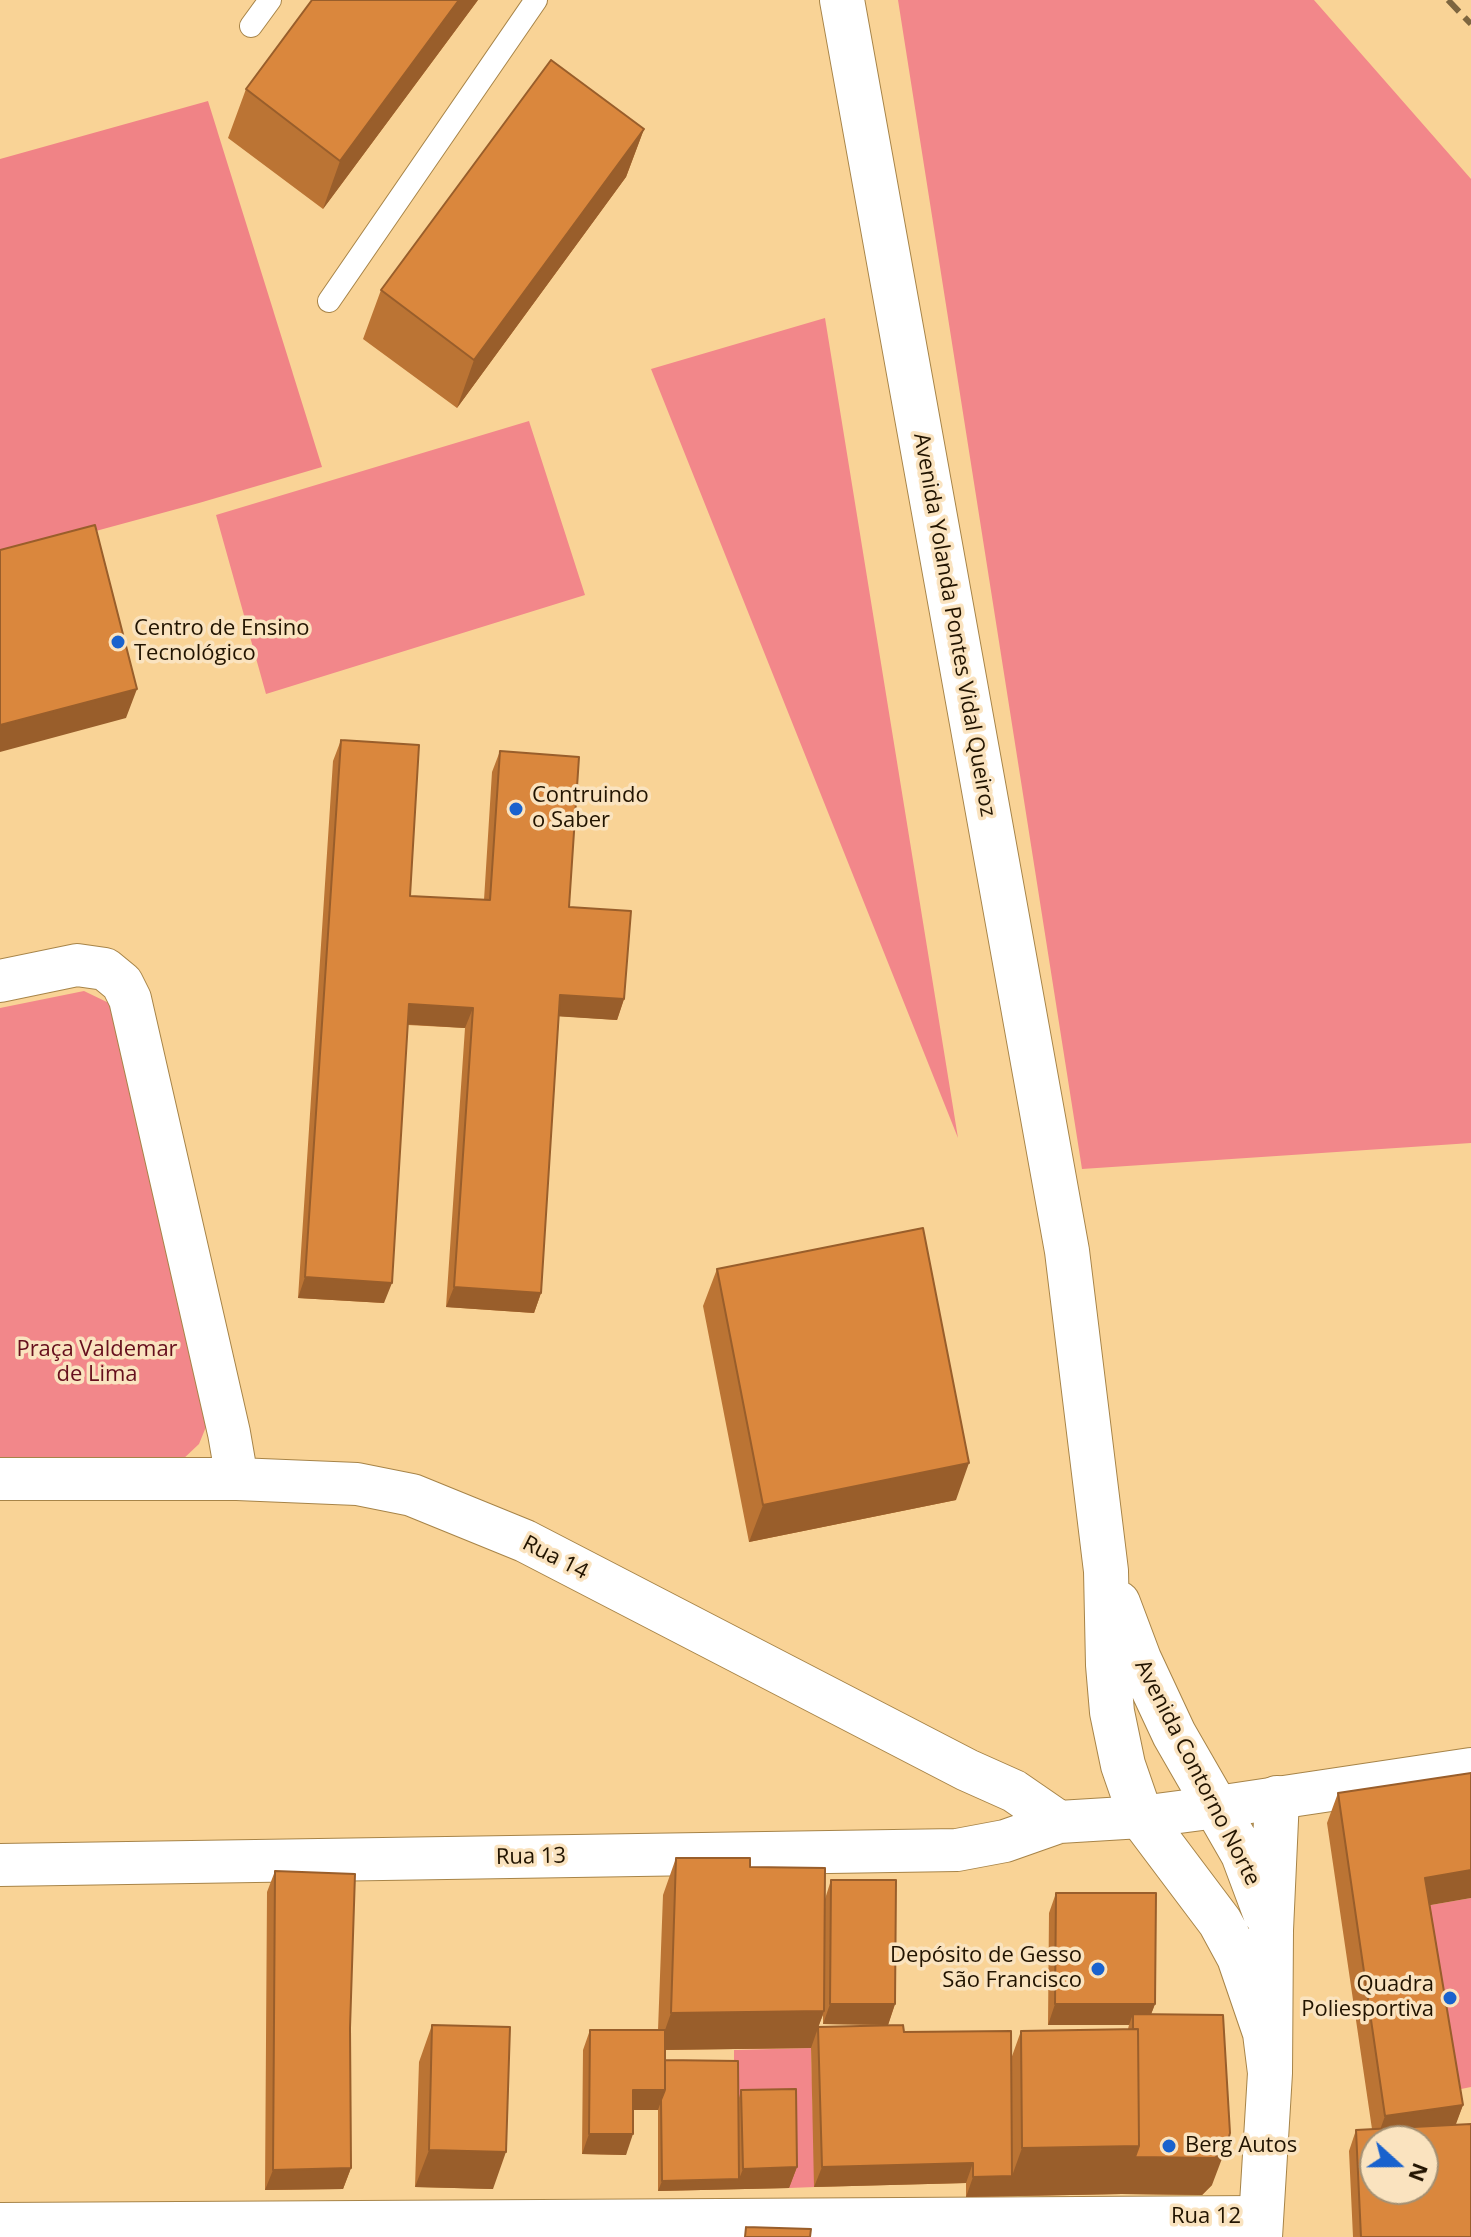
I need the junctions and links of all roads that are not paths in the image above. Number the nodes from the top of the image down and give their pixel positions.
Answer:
1 (270, 0) edge
2 (536, 0) edge
3 (842, 0) edge
4 (251, 26) dead end
5 (329, 301) dead end
6 (0, 981) edge
7 (1067, 1251) joint
8 (0, 1479) edge
9 (237, 1479) junction
10 (1106, 1571) junction
11 (1471, 1769) edge
12 (1277, 1798) junction
13 (1217, 1807) junction
14 (1141, 1817) junction
15 (1059, 1822) junction
16 (0, 1865) edge
17 (1271, 1930) junction
18 (1270, 2073) junction
19 (0, 2224) edge
20 (1260, 2227) edge

1 - 4 lane
2 - 5 lane
3 - 7 main road, Avenida Yolanda Pontes Vidal Queiroz
6 - 9 street
7 - 10 main road, Avenida Contorno Norte
8 - 9 street, Rua 14
9 - 15 street, Rua 14
10 - 13 main road, Avenida Contorno Norte
10 - 14 main road, Avenida Contorno Norte
11 - 12 street, Rua 13
12 - 13 street, Rua 13
12 - 17 main road
13 - 14 street, Rua 13
13 - 17 main road, Avenida Contorno Norte
14 - 15 street, Rua 13
14 - 18 main road, Avenida Contorno Norte
15 - 16 street, Rua 13
17 - 18 main road
18 - 20 main road
19 - 20 street, Rua 12

